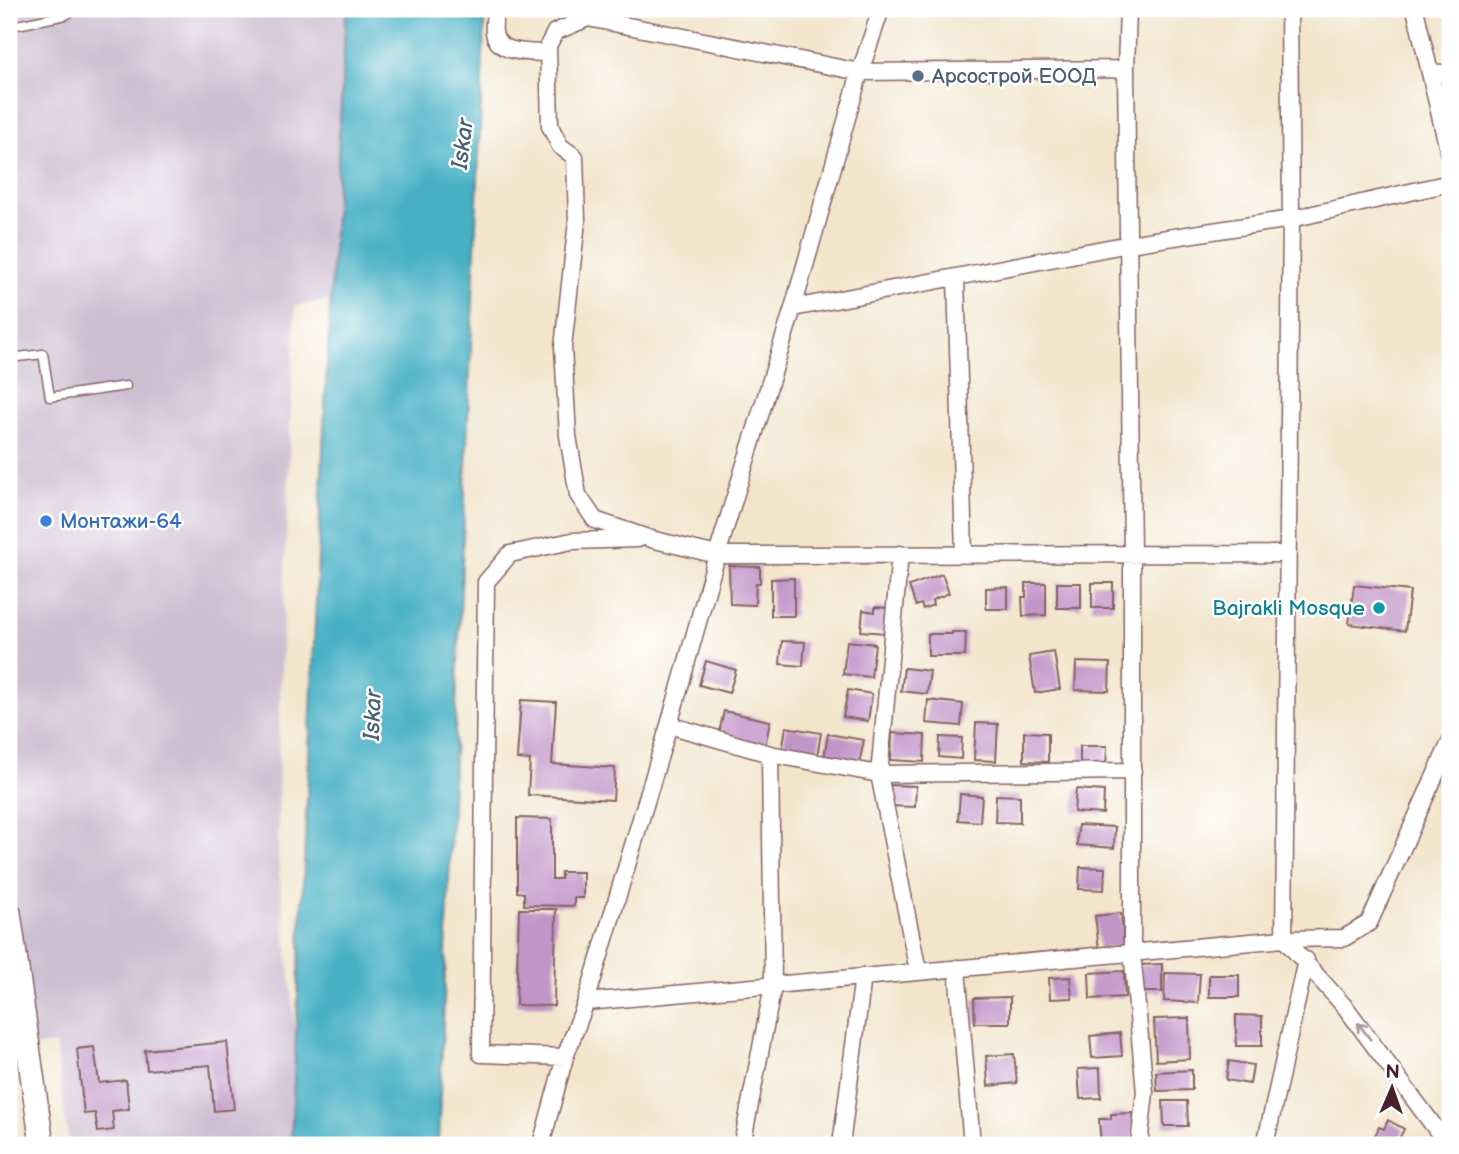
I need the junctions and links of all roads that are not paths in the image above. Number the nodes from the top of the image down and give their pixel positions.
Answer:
1 (75, 9) edge
2 (495, 9) edge
3 (882, 9) edge
4 (1128, 9) edge
5 (1289, 9) edge
6 (1415, 9) edge
7 (588, 13) edge
8 (9, 25) edge
9 (548, 53) junction
10 (1126, 69) junction
11 (860, 72) junction
12 (1431, 72) junction
13 (1450, 74) edge
14 (1450, 158) edge
15 (1450, 183) edge
16 (1291, 219) junction
17 (1129, 244) junction
18 (956, 278) junction
19 (793, 308) junction
20 (9, 358) edge
21 (126, 386) dead end
22 (651, 539) junction
23 (900, 554) junction
24 (964, 554) junction
25 (1287, 554) junction
26 (717, 555) junction
27 (1132, 555) junction
28 (669, 725) junction
29 (1450, 741) edge
30 (770, 754) junction
31 (1133, 771) junction
32 (879, 774) junction
33 (9, 913) edge
34 (1284, 939) junction
35 (1132, 952) junction
36 (1306, 960) junction
37 (957, 968) junction
38 (918, 971) junction
39 (863, 976) junction
40 (773, 985) junction
41 (586, 1002) junction
42 (565, 1057) junction
43 (42, 1145) edge
44 (541, 1145) edge
45 (742, 1145) edge
46 (841, 1145) edge
47 (972, 1145) edge
48 (1139, 1145) edge
49 (1265, 1145) edge
50 (1448, 1145) edge

1 - 8 lane
2 - 9 street
3 - 11 street
4 - 10 street
5 - 16 street
6 - 12 street
7 - 9 street
7 - 11 street
9 - 22 street
10 - 11 street
10 - 17 street
11 - 19 street
12 - 13 street
12 - 14 street
15 - 16 street
16 - 17 street
16 - 25 street
17 - 18 street
17 - 27 street
18 - 19 street
18 - 24 street
19 - 26 street
20 - 21 lane
22 - 26 street
22 - 42 street
23 - 24 street
23 - 26 street
23 - 32 street
24 - 27 street
25 - 27 street
25 - 34 street
26 - 28 street
27 - 31 street
28 - 30 street
28 - 41 street
29 - 34 street
30 - 32 street
30 - 40 street
31 - 32 street
31 - 35 street
32 - 38 street
33 - 43 main road
34 - 35 street
34 - 36 street
35 - 37 street
35 - 48 street
36 - 49 street
50 -> 36 street
37 - 38 street
37 - 47 street
38 - 39 street
39 - 40 street
39 - 46 street
40 - 41 street
40 - 45 street
41 - 42 street
42 - 44 street

